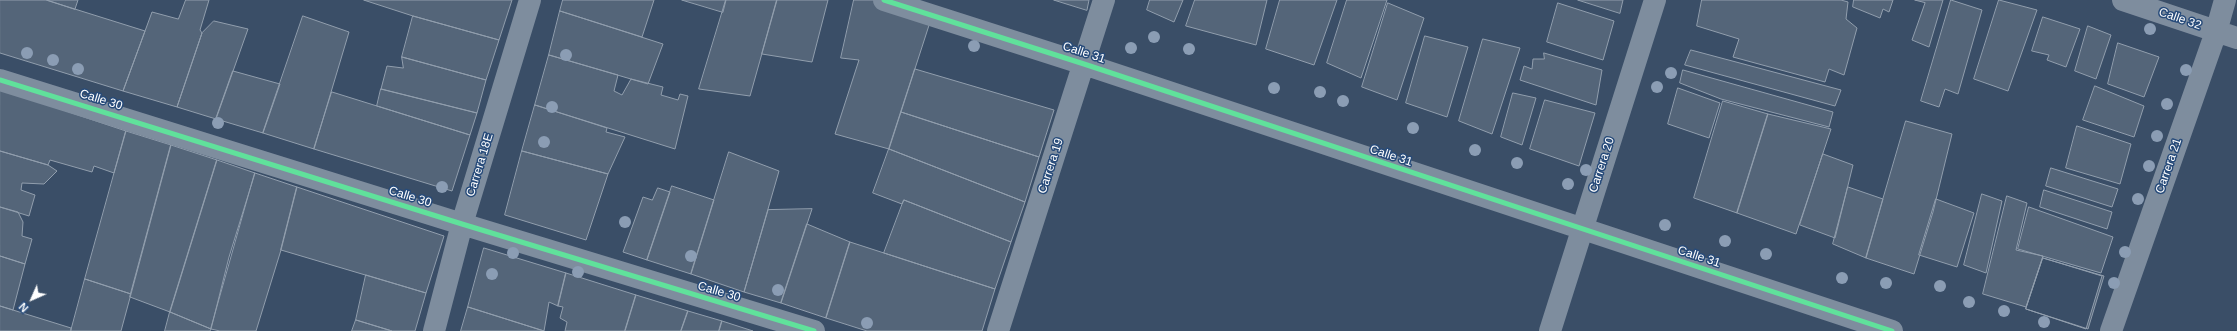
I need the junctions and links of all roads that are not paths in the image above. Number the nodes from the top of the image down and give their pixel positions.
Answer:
1 (530, 0) edge
2 (884, 0) edge
3 (1104, 0) edge
4 (1655, 0) edge
5 (2123, 0) edge
6 (2225, 0) edge
7 (2216, 32) junction
8 (2237, 38) edge
9 (1084, 64) junction
10 (0, 80) edge
11 (462, 224) junction
12 (1582, 230) junction
13 (434, 331) edge
14 (814, 331) edge
15 (998, 331) edge
16 (1550, 331) edge
17 (1892, 331) edge
18 (2111, 331) edge

1 - 11 street, Carrera 18E
2 - 9 street, Calle 31
3 - 9 street, Carrera 19
4 - 12 street, Carrera 20
5 - 7 street, Calle 32
6 - 7 street, Carrera 21
7 - 8 street, Calle 32
7 - 18 street, Carrera 21
9 - 12 street, Calle 31
9 - 15 street, Carrera 19
10 - 11 street, Calle 30
11 - 13 street, Carrera 18E
11 - 14 street, Calle 30
12 - 16 street, Carrera 20
12 - 17 street, Calle 31

